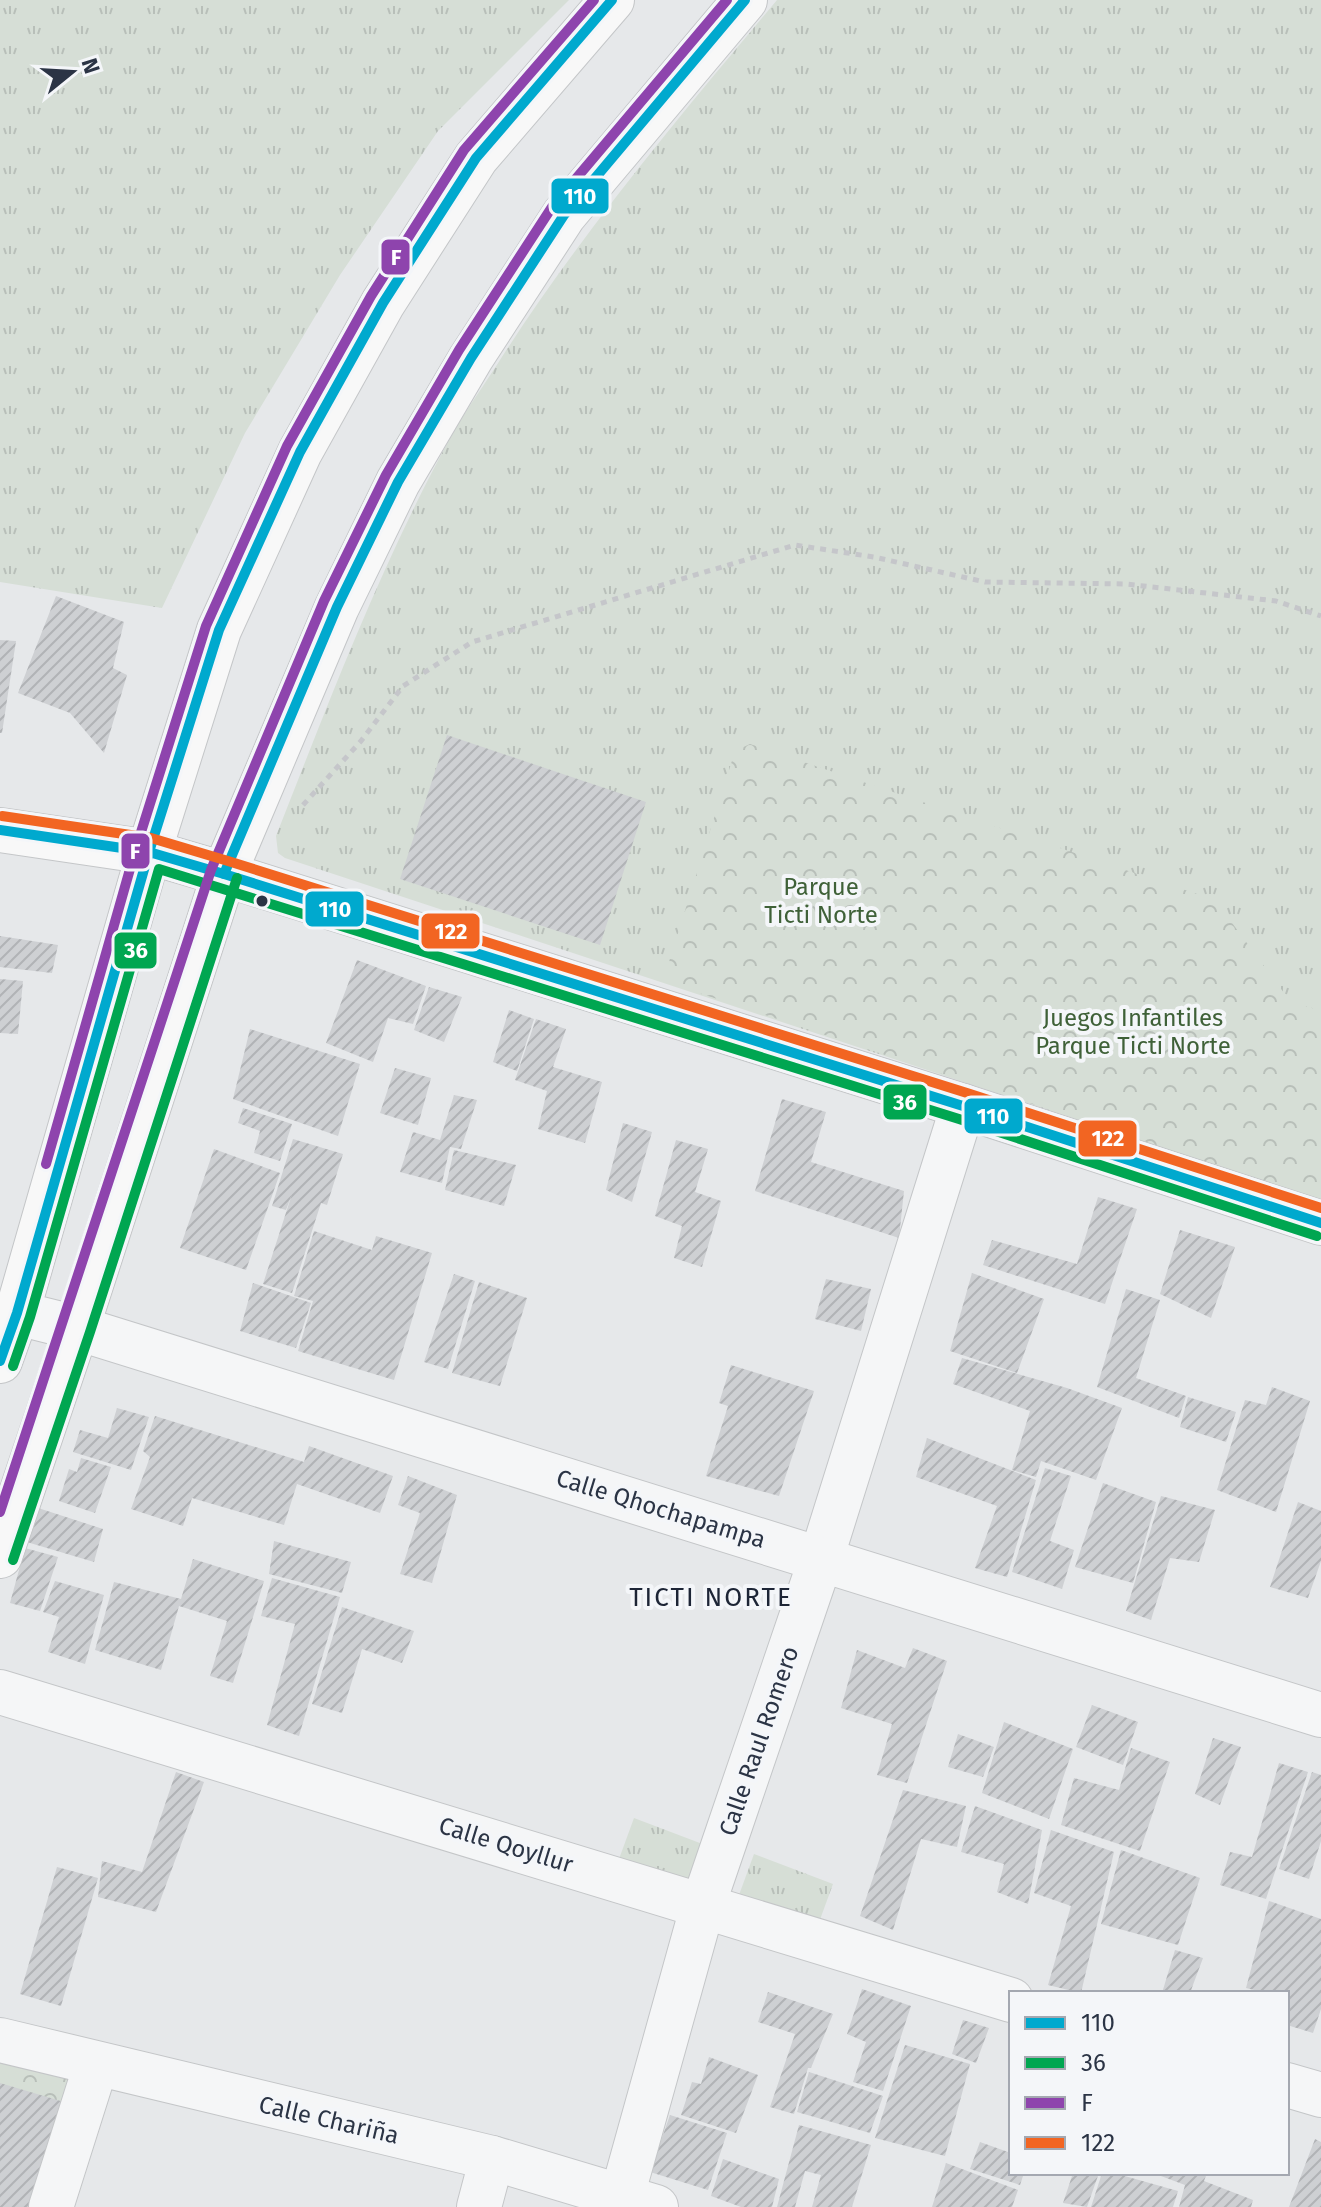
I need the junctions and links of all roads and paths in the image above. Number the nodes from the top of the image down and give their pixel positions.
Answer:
1 (612, 0) edge
2 (745, 0) edge
3 (1321, 616) edge
4 (297, 812) dead end
5 (0, 830) edge
6 (149, 852) junction
7 (224, 874) junction
8 (963, 1106) junction
9 (1321, 1223) edge
10 (8, 1312) edge
11 (77, 1328) junction
12 (0, 1361) edge
13 (0, 1556) edge
14 (821, 1559) junction
15 (0, 1692) edge
16 (1321, 1715) edge
17 (703, 1905) junction
18 (1009, 1999) edge
19 (0, 2040) edge
20 (96, 2065) junction
21 (1289, 2086) edge
22 (1321, 2095) edge
23 (492, 2158) junction
24 (639, 2202) edge
25 (51, 2207) edge
26 (479, 2207) edge

1 - 6 main road
2 - 7 main road
3 - 4 path
5 - 6 main road
6 - 7 main road
6 - 10 main road
7 - 8 street
7 - 11 main road
8 - 9 street
8 - 14 street, Calle Raul Romero
10 - 11 street, Calle Qhochapampa
10 - 12 main road
11 - 13 main road
11 - 14 street, Calle Qhochapampa
14 - 16 street, Calle Qhochapampa
14 - 17 street, Calle Raul Romero
15 - 17 street, Calle Qoyllur
17 - 18 street, Calle Qoyllur
17 - 24 street, Calle Raul Romero
19 - 20 street, Calle Chariña
20 - 23 street, Calle Chariña
20 - 25 street
21 - 22 street
23 - 24 street, Calle Chariña
23 - 26 street

